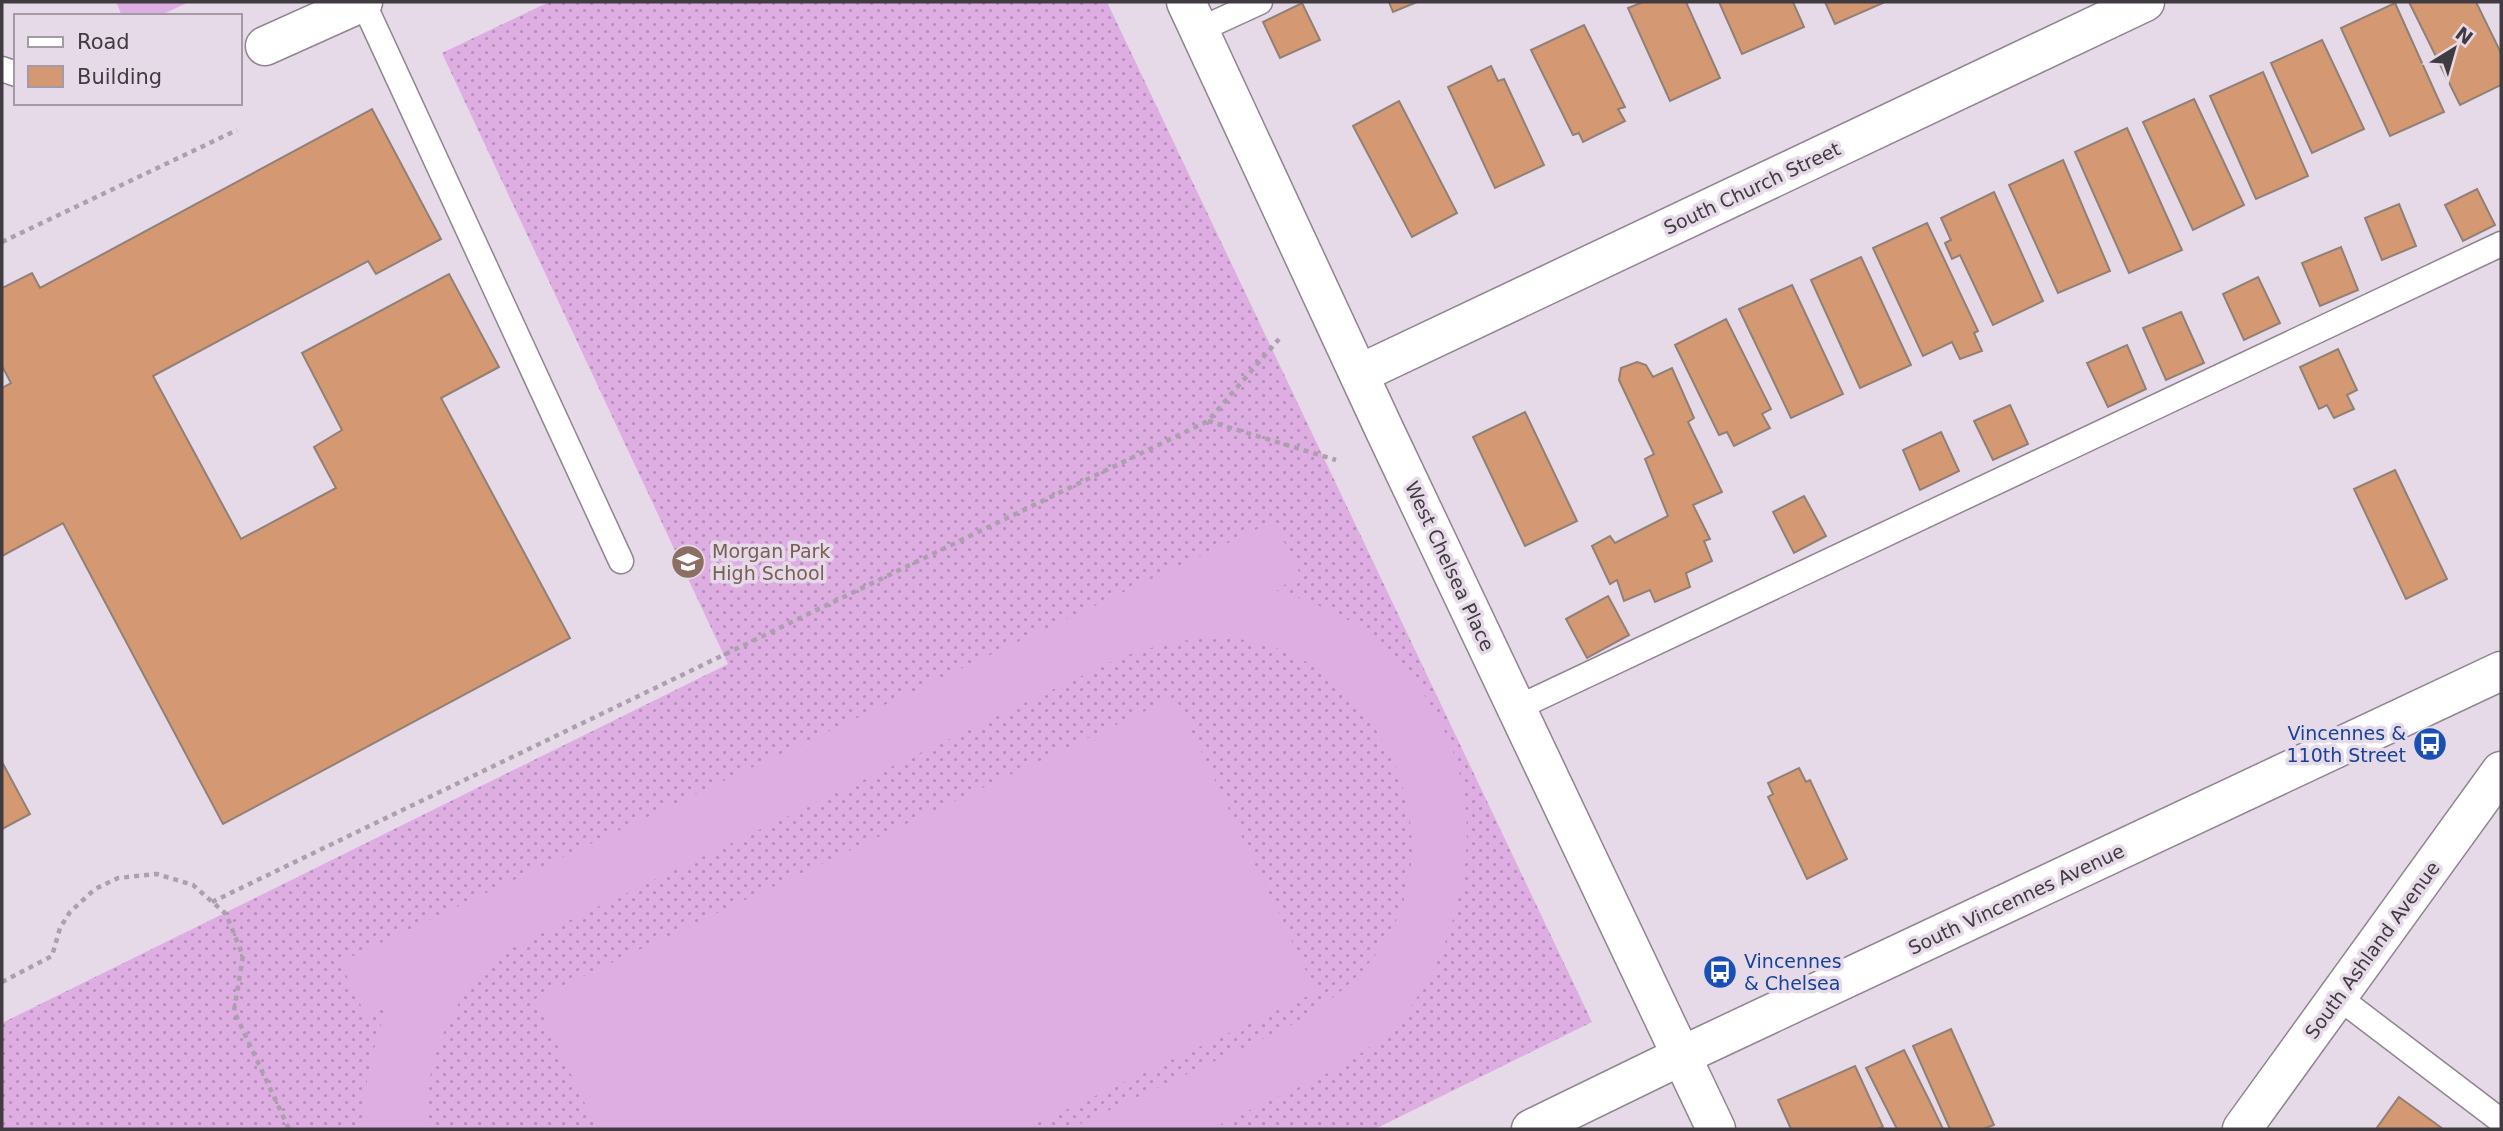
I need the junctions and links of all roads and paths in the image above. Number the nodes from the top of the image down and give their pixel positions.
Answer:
1 (363, 2) edge
2 (1260, 2) edge
3 (2145, 2) edge
4 (1192, 16) edge
5 (252, 45) edge
6 (237, 130) dead end
7 (2, 242) edge
8 (2501, 244) edge
9 (1279, 339) dead end
10 (1359, 374) junction
11 (1208, 421) junction
12 (1336, 460) dead end
13 (621, 561) dead end
14 (2501, 671) edge
15 (1517, 708) junction
16 (2501, 771) edge
17 (212, 902) junction
18 (2, 982) edge
19 (2338, 997) junction
20 (1681, 1056) junction
21 (2501, 1121) edge
22 (289, 1129) edge
23 (1531, 1129) edge
24 (1716, 1129) edge
25 (2244, 1129) edge

1 - 5 street
1 - 13 lane
2 - 4 lane
3 - 10 street, South Church Street
4 - 10 street, West Chelsea Place
6 - 7 path
8 - 15 lane
9 - 11 path
10 - 15 street, West Chelsea Place
11 - 12 path
11 - 17 path
14 - 20 street, South Vincennes Avenue
15 - 20 street, West Chelsea Place
16 - 19 street, South Ashland Avenue
17 - 18 path
17 - 22 path
19 - 21 lane
19 - 25 street, South Ashland Avenue
20 - 23 street, South Vincennes Avenue
20 - 24 street, West Chelsea Place

